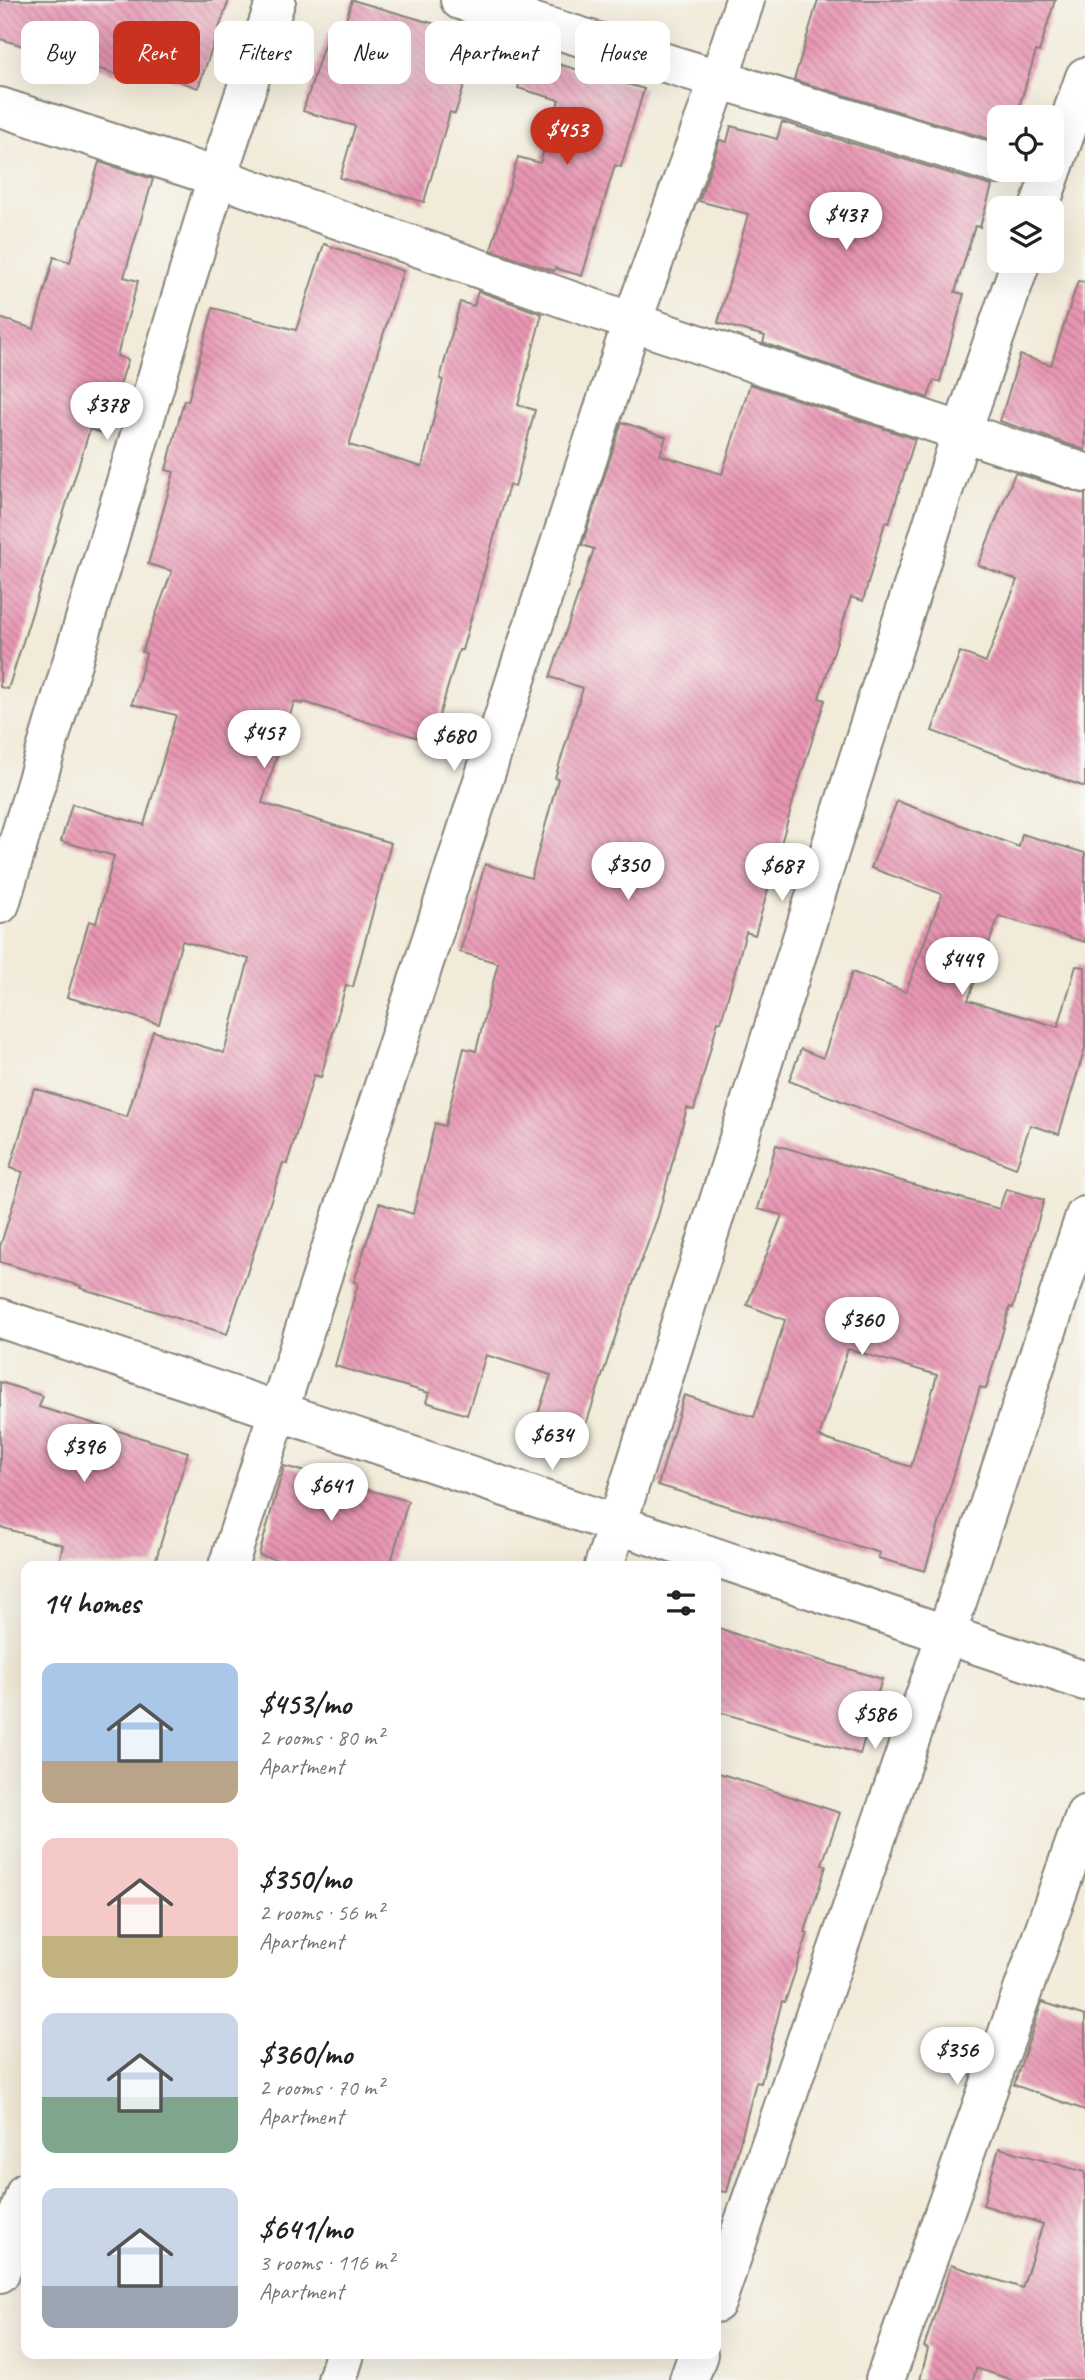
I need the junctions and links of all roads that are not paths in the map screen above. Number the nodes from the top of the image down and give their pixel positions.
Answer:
1 (276, 0) edge
2 (460, 0) edge
3 (745, 0) edge
4 (1085, 77) edge
5 (719, 79) junction
6 (0, 107) edge
7 (987, 161) edge
8 (217, 177) junction
9 (1044, 196) edge
10 (1017, 273) edge
11 (632, 322) junction
12 (962, 431) junction
13 (1085, 473) edge
14 (0, 904) edge
15 (1085, 1216) edge
16 (0, 1318) edge
17 (278, 1412) junction
18 (617, 1525) junction
19 (230, 1561) edge
20 (606, 1561) edge
21 (946, 1635) junction
22 (1085, 1681) edge
23 (1085, 1815) edge
24 (21, 2208) edge
25 (0, 2273) edge
26 (721, 2288) edge
27 (343, 2359) edge
28 (696, 2359) edge
29 (337, 2380) edge
30 (689, 2380) edge
31 (885, 2380) edge

1 - 8 street
2 - 5 street
3 - 5 street
4 - 9 street
5 - 7 street
5 - 11 street
6 - 8 street
8 - 11 street
8 - 14 street
10 - 12 street
11 - 12 street
11 - 17 street
12 - 13 street
12 - 18 street
15 - 21 street
16 - 17 street
17 - 18 street
17 - 19 street
18 - 20 street
18 - 21 street
21 - 22 street
21 - 26 street
23 - 31 street
24 - 25 street
27 - 29 street
28 - 30 street

